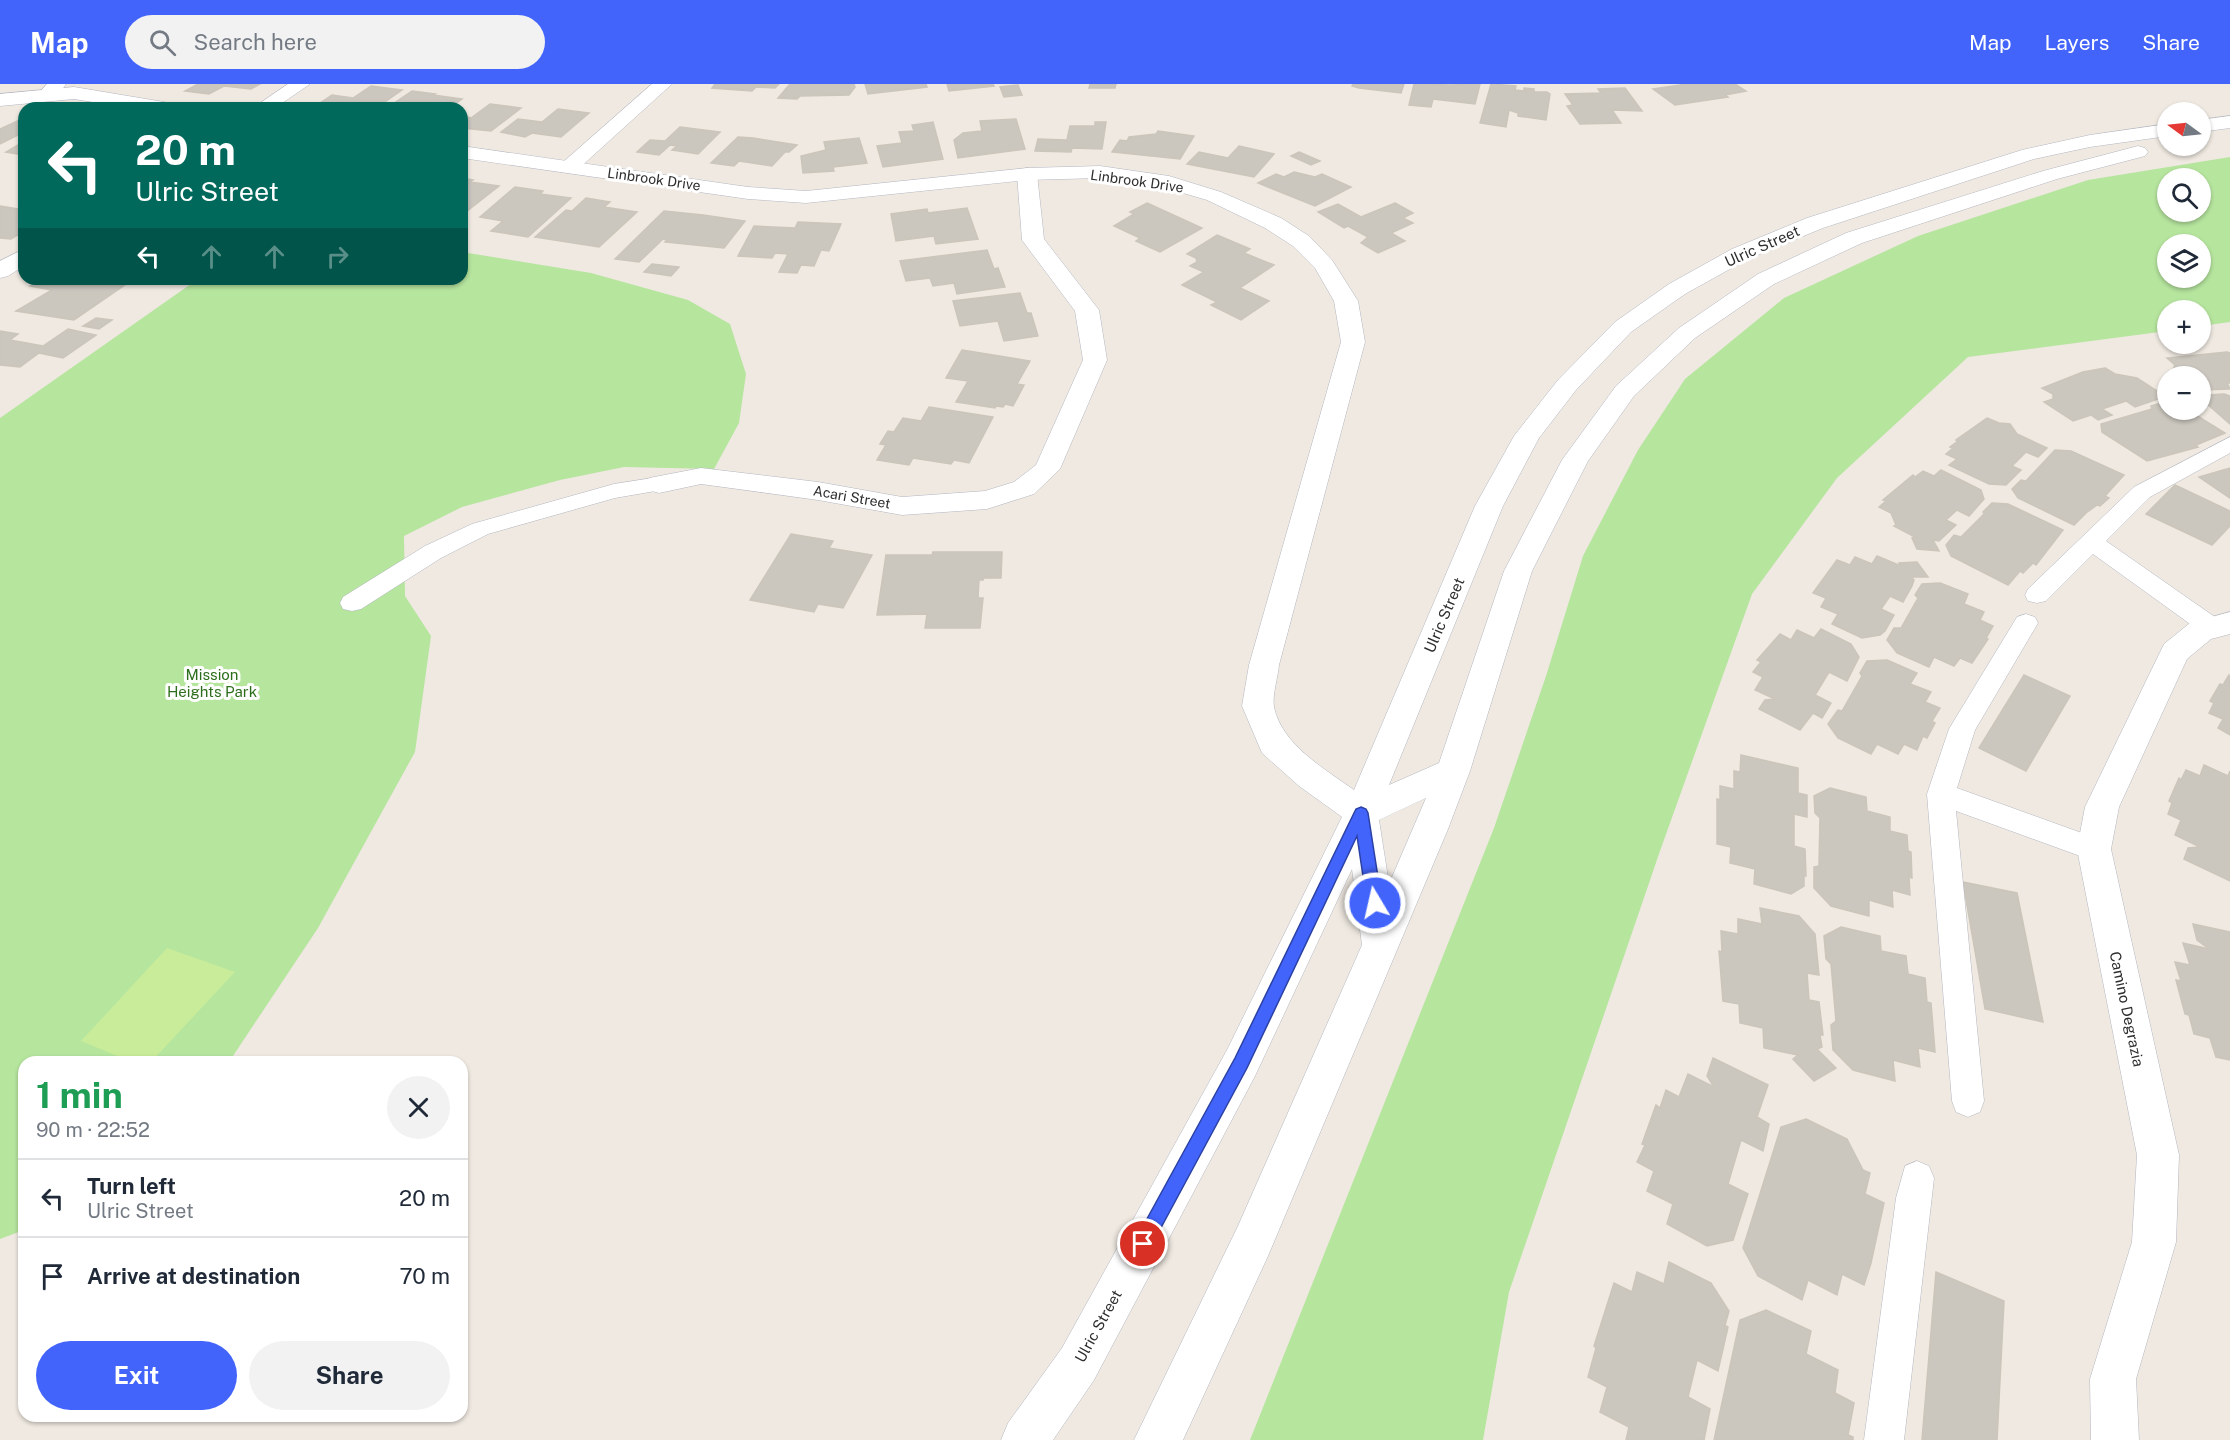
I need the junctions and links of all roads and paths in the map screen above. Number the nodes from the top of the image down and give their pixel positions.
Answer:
1 (301, 84) edge
2 (663, 84) edge
3 (52, 90) edge
4 (0, 100) edge
5 (128, 102) edge
6 (272, 102) edge
7 (2230, 122) edge
8 (2211, 125) edge
9 (2157, 132) edge
10 (2230, 140) edge
11 (2211, 142) edge
12 (2157, 148) edge
13 (468, 153) edge
14 (569, 167) junction
15 (1027, 174) junction
16 (18, 260) edge
17 (0, 271) edge
18 (2230, 444) edge
19 (659, 484) joint
20 (2092, 542) junction
21 (2037, 595) dead end
22 (352, 603) dead end
23 (2026, 623) dead end
24 (2222, 626) edge
25 (1453, 771) junction
26 (1941, 794) junction
27 (1361, 813) junction
28 (2094, 849) junction
29 (1381, 948) junction
30 (1968, 1101) dead end
31 (1917, 1178) dead end
32 (1025, 1440) edge
33 (1158, 1440) edge
34 (1884, 1440) edge
35 (2115, 1440) edge

1 - 6 main road
2 - 14 main road
3 - 4 main road
3 - 5 main road
7 - 8 main road
9 - 27 main road, Ulric Street
10 - 11 main road
12 - 25 main road, Ulric Street
13 - 14 main road, Linbrook Drive
14 - 15 main road, Linbrook Drive
15 - 19 main road, Acari Street
15 - 27 main road, Linbrook Drive
16 - 17 main road
18 - 20 lane
19 - 22 lane, Acari Street
20 - 21 lane
20 - 24 lane
23 - 26 lane
24 - 28 main road, Camino Degrazia
25 - 27 main road
25 - 29 main road, Ulric Street
26 - 28 lane
26 - 30 lane
27 - 29 main road
27 - 32 main road, Ulric Street
28 - 35 main road, Camino Degrazia
29 - 33 main road, Ulric Street
31 - 34 lane

